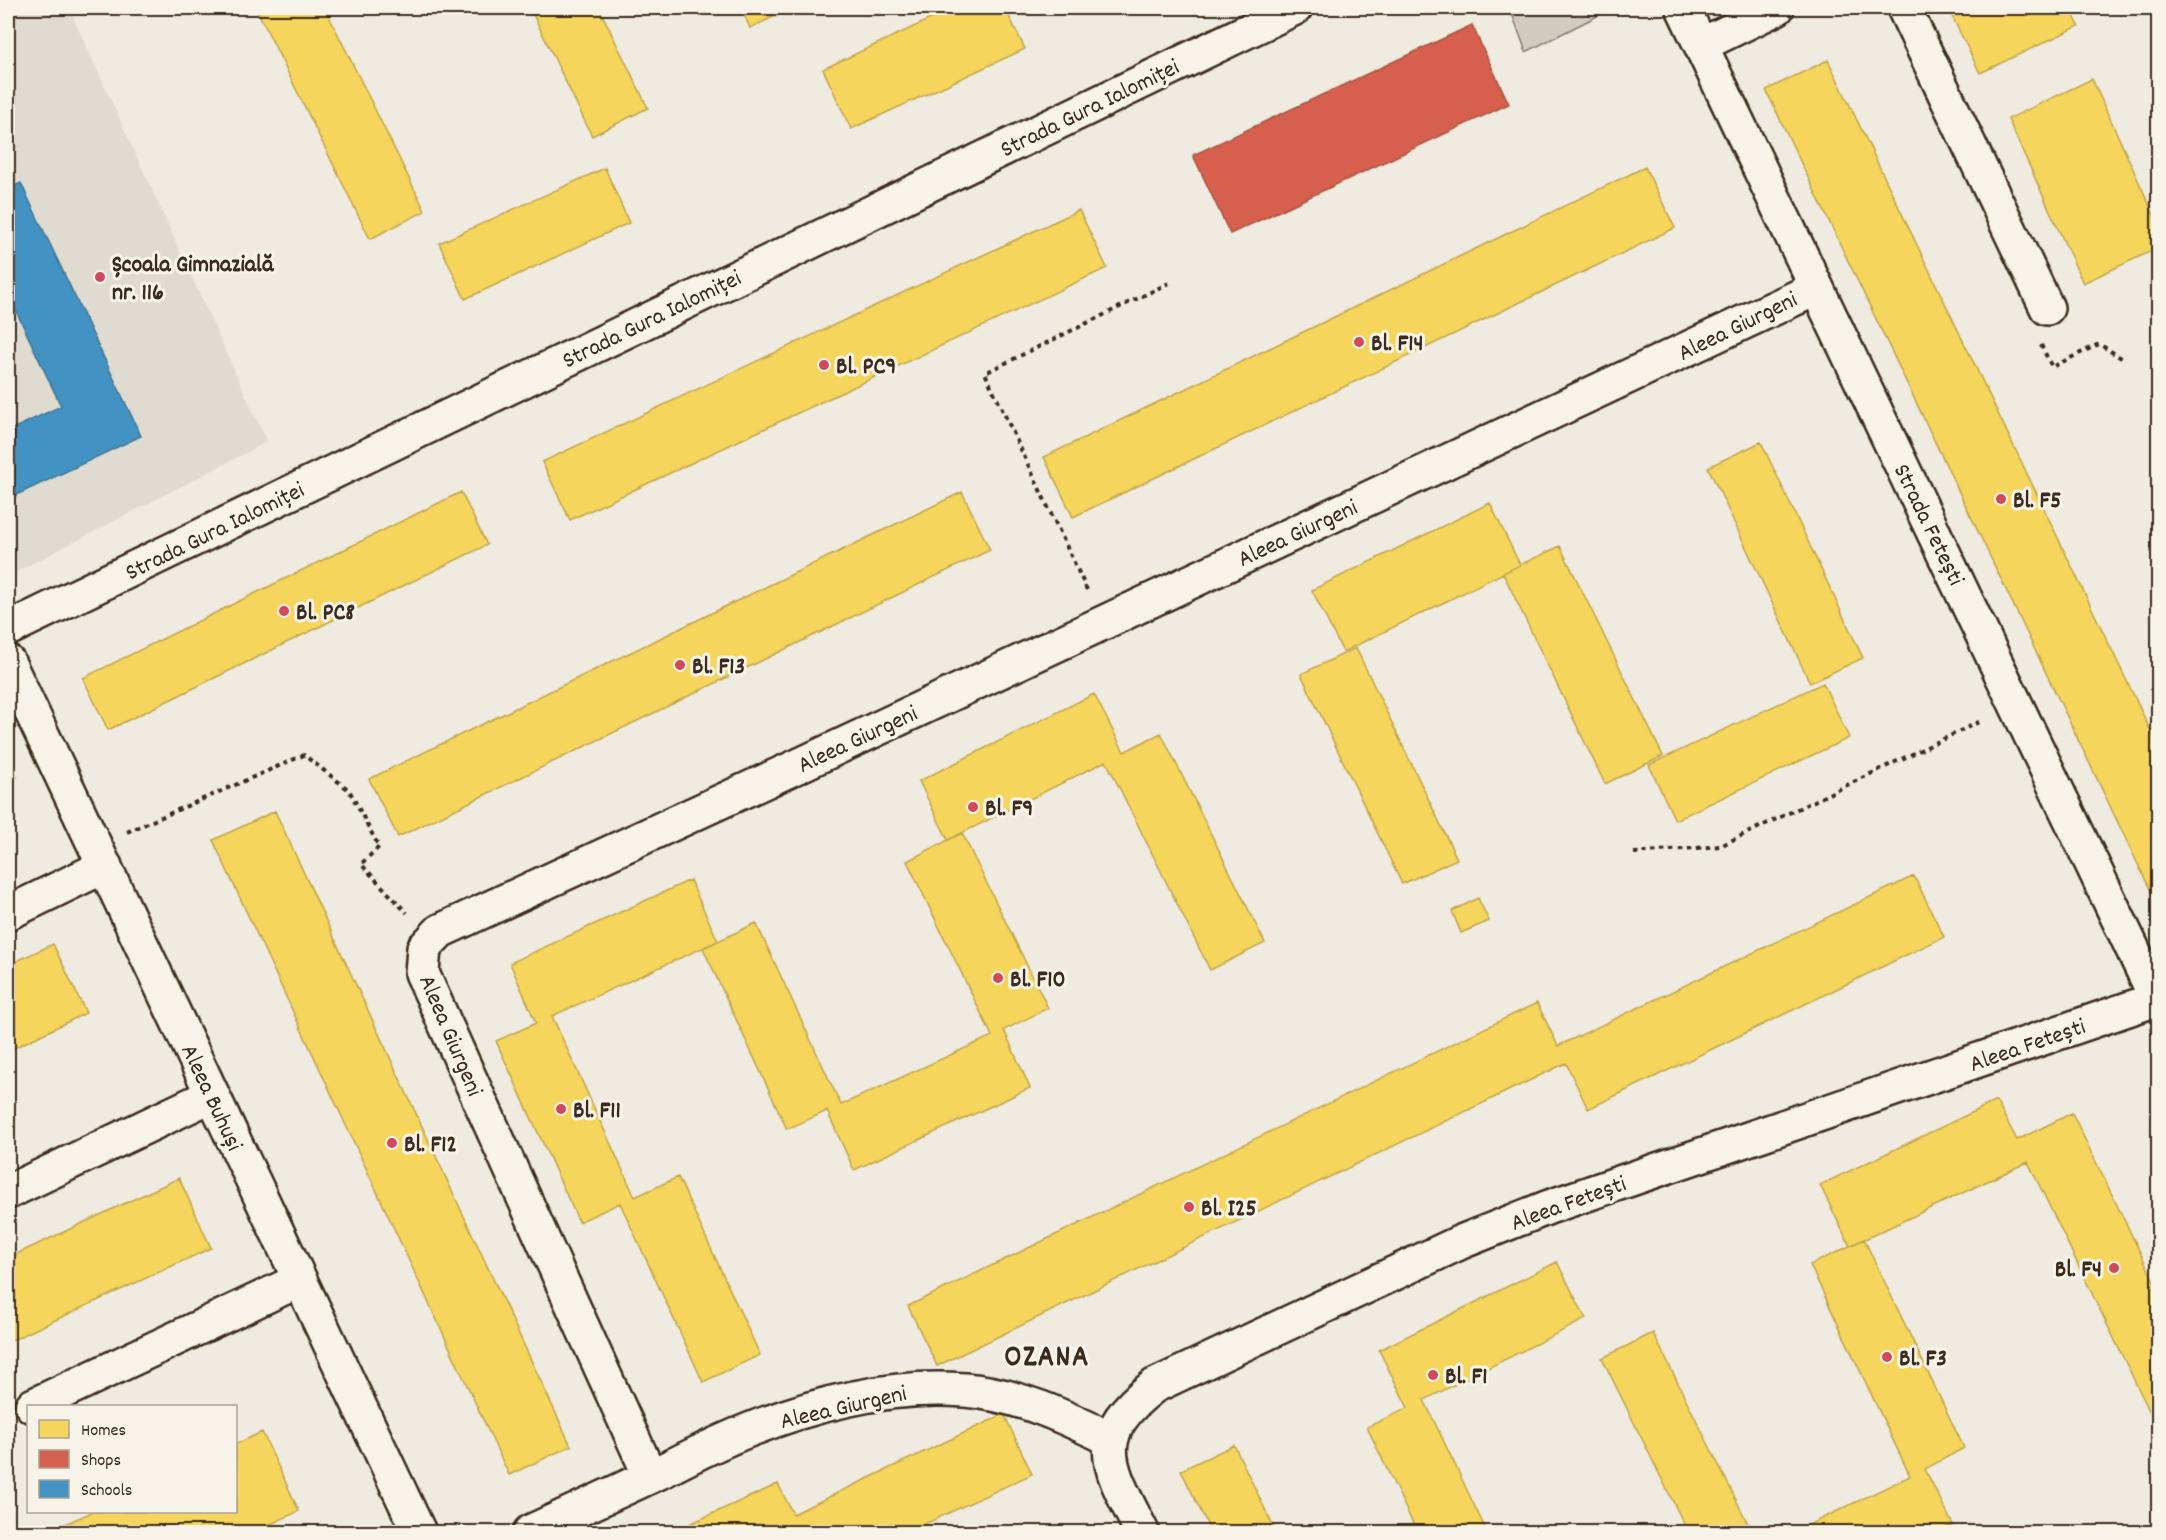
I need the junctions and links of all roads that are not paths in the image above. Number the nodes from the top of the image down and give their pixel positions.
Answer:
1 (1295, 8) edge
2 (1683, 8) edge
3 (1777, 8) edge
4 (1904, 8) edge
5 (1701, 45) junction
6 (1817, 288) junction
7 (2047, 308) dead end
8 (8, 629) edge
9 (8, 662) edge
10 (100, 856) junction
11 (8, 913) edge
12 (2158, 1000) edge
13 (212, 1095) junction
14 (8, 1192) edge
15 (300, 1280) junction
16 (34, 1405) edge
17 (27, 1408) edge
18 (8, 1418) edge
19 (1111, 1438) junction
20 (650, 1476) junction
21 (419, 1533) edge
22 (530, 1533) edge
23 (1142, 1533) edge

1 - 8 street, Strada Gura Ialomiței
2 - 5 street, Strada Fetești
3 - 5 street
4 - 7 street
5 - 6 street, Strada Fetești
6 - 12 street, Strada Fetești
6 - 20 street, Aleea Giurgeni
9 - 10 street, Aleea Buhuși
10 - 11 street
10 - 13 street, Aleea Buhuși
12 - 19 street, Aleea Fetești
13 - 14 street
13 - 15 street, Aleea Buhuși
15 - 16 street
15 - 21 street, Aleea Buhuși
17 - 18 street
19 - 20 street, Aleea Giurgeni
19 - 23 street
20 - 22 street, Aleea Giurgeni

